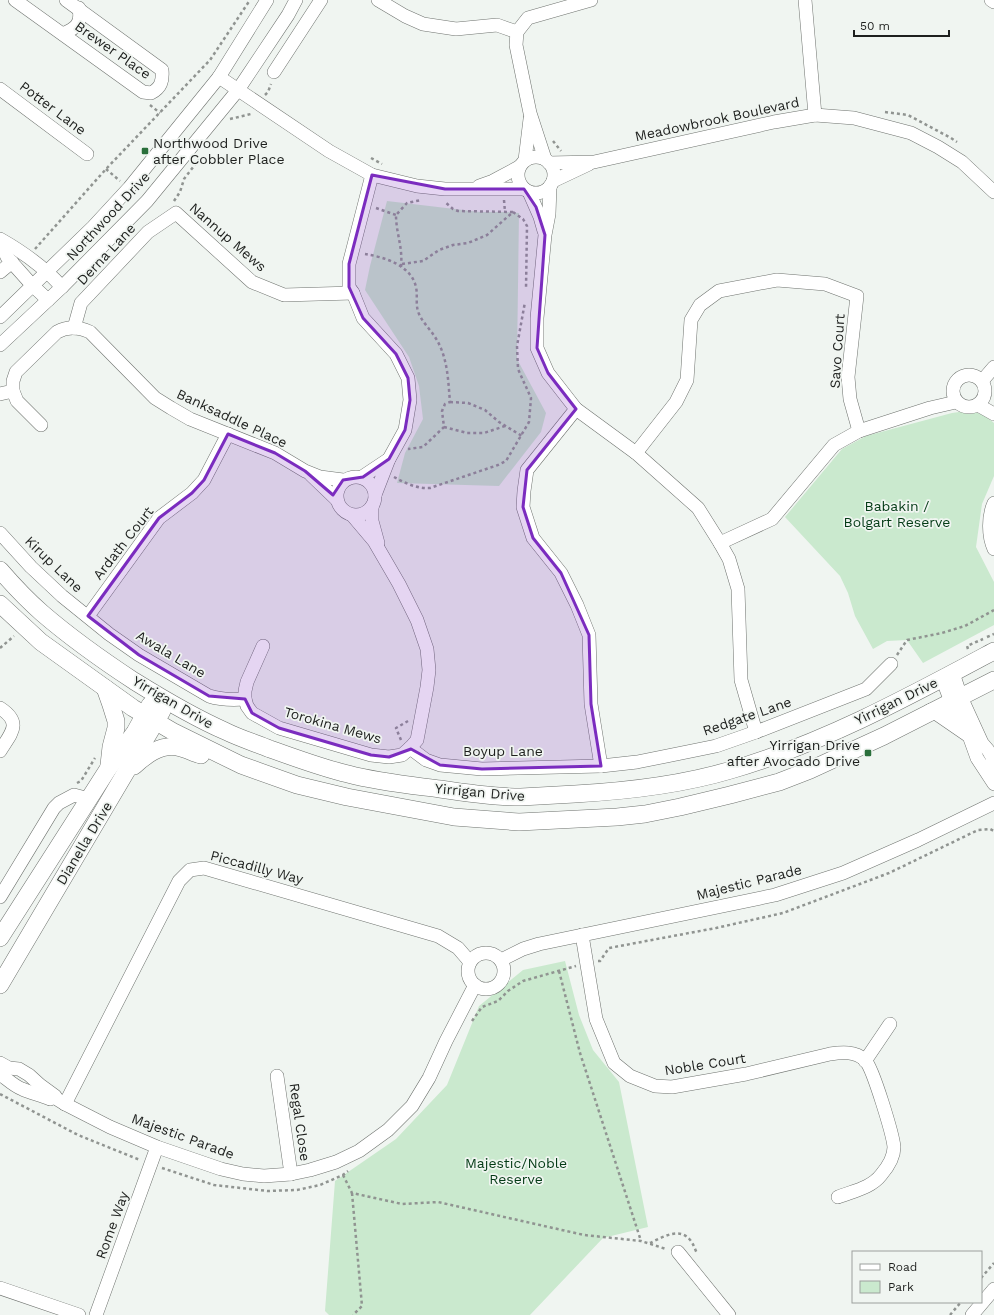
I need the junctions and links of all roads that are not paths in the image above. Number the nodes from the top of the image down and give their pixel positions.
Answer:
1 (15, 0) edge
2 (66, 0) edge
3 (267, 0) edge
4 (296, 0) edge
5 (321, 0) edge
6 (378, 0) edge
7 (591, 0) edge
8 (805, 0) edge
9 (991, 0) edge
10 (994, 2) edge
11 (79, 8) junction
12 (517, 32) junction
13 (63, 34) junction
14 (274, 72) dead end
15 (220, 77) junction
16 (0, 89) edge
17 (238, 90) junction
18 (530, 113) junction
19 (815, 115) junction
20 (87, 154) dead end
21 (547, 161) junction
22 (594, 162) junction
23 (522, 163) junction
24 (372, 176) junction
25 (551, 183) junction
26 (470, 189) junction
27 (526, 190) junction
28 (994, 192) edge
29 (174, 208) joint
30 (545, 235) junction
31 (0, 240) edge
32 (12, 262) junction
33 (48, 271) junction
34 (0, 272) edge
35 (32, 285) junction
36 (62, 286) junction
37 (354, 294) junction
38 (48, 300) junction
39 (0, 317) edge
40 (74, 328) junction
41 (0, 345) edge
42 (994, 367) edge
43 (982, 381) junction
44 (13, 391) junction
45 (0, 394) edge
46 (956, 402) junction
47 (978, 405) junction
48 (576, 409) junction
49 (994, 414) edge
50 (41, 426) dead end
51 (859, 431) junction
52 (228, 434) junction
53 (636, 452) junction
54 (389, 459) junction
55 (305, 471) junction
56 (362, 477) junction
57 (343, 480) junction
58 (336, 499) junction
59 (374, 501) junction
60 (994, 503) edge
61 (352, 515) junction
62 (0, 533) edge
63 (720, 543) junction
64 (994, 549) edge
65 (379, 550) junction
66 (0, 570) edge
67 (0, 604) edge
68 (88, 616) junction
69 (263, 646) dead end
70 (994, 651) edge
71 (891, 664) road end
72 (948, 675) junction
73 (994, 680) edge
74 (105, 688) junction
75 (162, 697) junction
76 (244, 699) junction
77 (956, 699) junction
78 (0, 708) edge
79 (931, 712) junction
80 (150, 718) junction
81 (756, 732) junction
82 (968, 733) junction
83 (408, 750) junction
84 (0, 751) edge
85 (601, 766) junction
86 (108, 769) junction
87 (994, 770) edge
88 (124, 777) junction
89 (994, 784) edge
90 (297, 785) junction
91 (89, 799) junction
92 (994, 803) edge
93 (0, 897) edge
94 (582, 935) junction
95 (0, 938) edge
96 (501, 960) junction
97 (470, 962) junction
98 (0, 985) edge
99 (474, 985) junction
100 (890, 1024) dead end
101 (865, 1061) junction
102 (0, 1063) edge
103 (0, 1074) edge
104 (277, 1076) dead end
105 (61, 1101) junction
106 (157, 1147) junction
107 (291, 1174) junction
108 (838, 1197) dead end
109 (678, 1252) road end
110 (0, 1288) edge
111 (994, 1290) edge
112 (79, 1315) edge
113 (96, 1315) edge
114 (729, 1315) edge
115 (972, 1315) edge

1 - 13 street, Brewer Place
2 - 11 street, Brewer Place
3 - 15 street, Northwood Drive
4 - 17 street, Northwood Drive
5 - 14 street
6 - 12 street
7 - 12 street
8 - 19 street
9 - 10 street
11 - 13 street
11 - 13 street, Brewer Place
12 - 18 street
15 - 17 street, Meadowbrook Boulevard
15 - 33 street, Northwood Drive
16 - 20 street, Potter Lane
17 - 24 street, Meadowbrook Boulevard
17 - 36 street, Northwood Drive
18 - 21 street
18 - 23 street
19 - 22 street, Meadowbrook Boulevard
19 - 28 street, Meadowbrook Boulevard
21 - 22 street, Meadowbrook Boulevard
21 - 23 street, Meadowbrook Boulevard
21 - 25 street
22 - 25 street, Meadowbrook Boulevard
23 - 26 street, Meadowbrook Boulevard
23 - 27 street
24 - 26 street, Meadowbrook Boulevard
24 - 37 street
25 - 27 street, Meadowbrook Boulevard
25 - 30 street
26 - 27 street, Meadowbrook Boulevard
27 - 30 street
29 - 37 street, Nannup Mews
29 - 40 street, Derna Lane
30 - 48 street
31 - 32 street
31 - 33 street
32 - 34 street
32 - 35 street
33 - 35 street, Northwood Drive
33 - 36 street
35 - 38 street
35 - 39 street, Northwood Drive
36 - 38 street, Northwood Drive
37 - 54 street
38 - 41 street, Northwood Drive
40 - 44 street
40 - 52 street, Banksaddle Place
42 - 43 street
43 - 46 street
43 - 47 street
44 - 45 street
44 - 50 street
46 - 47 street
46 - 51 street
47 - 49 street
48 - 53 street
48 - 85 street
51 - 53 street, Savo Court
51 - 63 street
52 - 55 street, Banksaddle Place
52 - 68 street, Ardath Court
53 - 63 street
54 - 56 street
54 - 59 street
55 - 57 street, Banksaddle Place
55 - 58 street, Banksaddle Place
56 - 57 street
56 - 59 street
57 - 58 street
58 - 61 street
59 - 61 street
59 - 65 street
60 - 64 street
61 - 65 street
62 - 68 street, Kirup Lane
63 - 81 street
65 - 83 street
66 - 75 main road, Yirrigan Drive
67 - 74 main road, Yirrigan Drive
68 - 76 street, Awala Lane
69 - 76 street
70 - 72 main road, Yirrigan Drive
71 - 81 street, Redgate Lane
72 - 75 main road, Yirrigan Drive
72 - 77 street
73 - 77 main road, Yirrigan Drive
74 - 80 main road, Yirrigan Drive
74 - 86 main road
75 - 80 main road, Dianella Drive
76 - 83 street, Torokina Mews
77 - 79 main road, Yirrigan Drive
77 - 82 street
77 - 87 street
78 - 84 street
79 - 82 main road
79 - 90 main road, Yirrigan Drive
80 - 86 main road, Dianella Drive
80 - 88 main road, Dianella Drive
80 - 90 main road, Yirrigan Drive
81 - 85 street, Redgate Lane
82 - 89 street
83 - 85 street, Boyup Lane
86 - 91 main road, Dianella Drive
88 - 90 main road
88 - 98 main road, Dianella Drive
91 - 93 street
91 - 95 main road, Dianella Drive
92 - 94 street, Majestic Parade
94 - 96 street, Majestic Parade
94 - 101 street, Noble Court
96 - 97 street
96 - 99 street
97 - 99 street
97 - 105 street, Piccadilly Way
99 - 107 street, Majestic Parade
100 - 101 street
101 - 108 street
102 - 105 street, Majestic Parade
103 - 105 street, Majestic Parade
104 - 107 street, Regal Close
105 - 106 street, Majestic Parade
106 - 107 street, Majestic Parade
106 - 113 street, Rome Way
109 - 114 street
110 - 112 street
111 - 115 street

